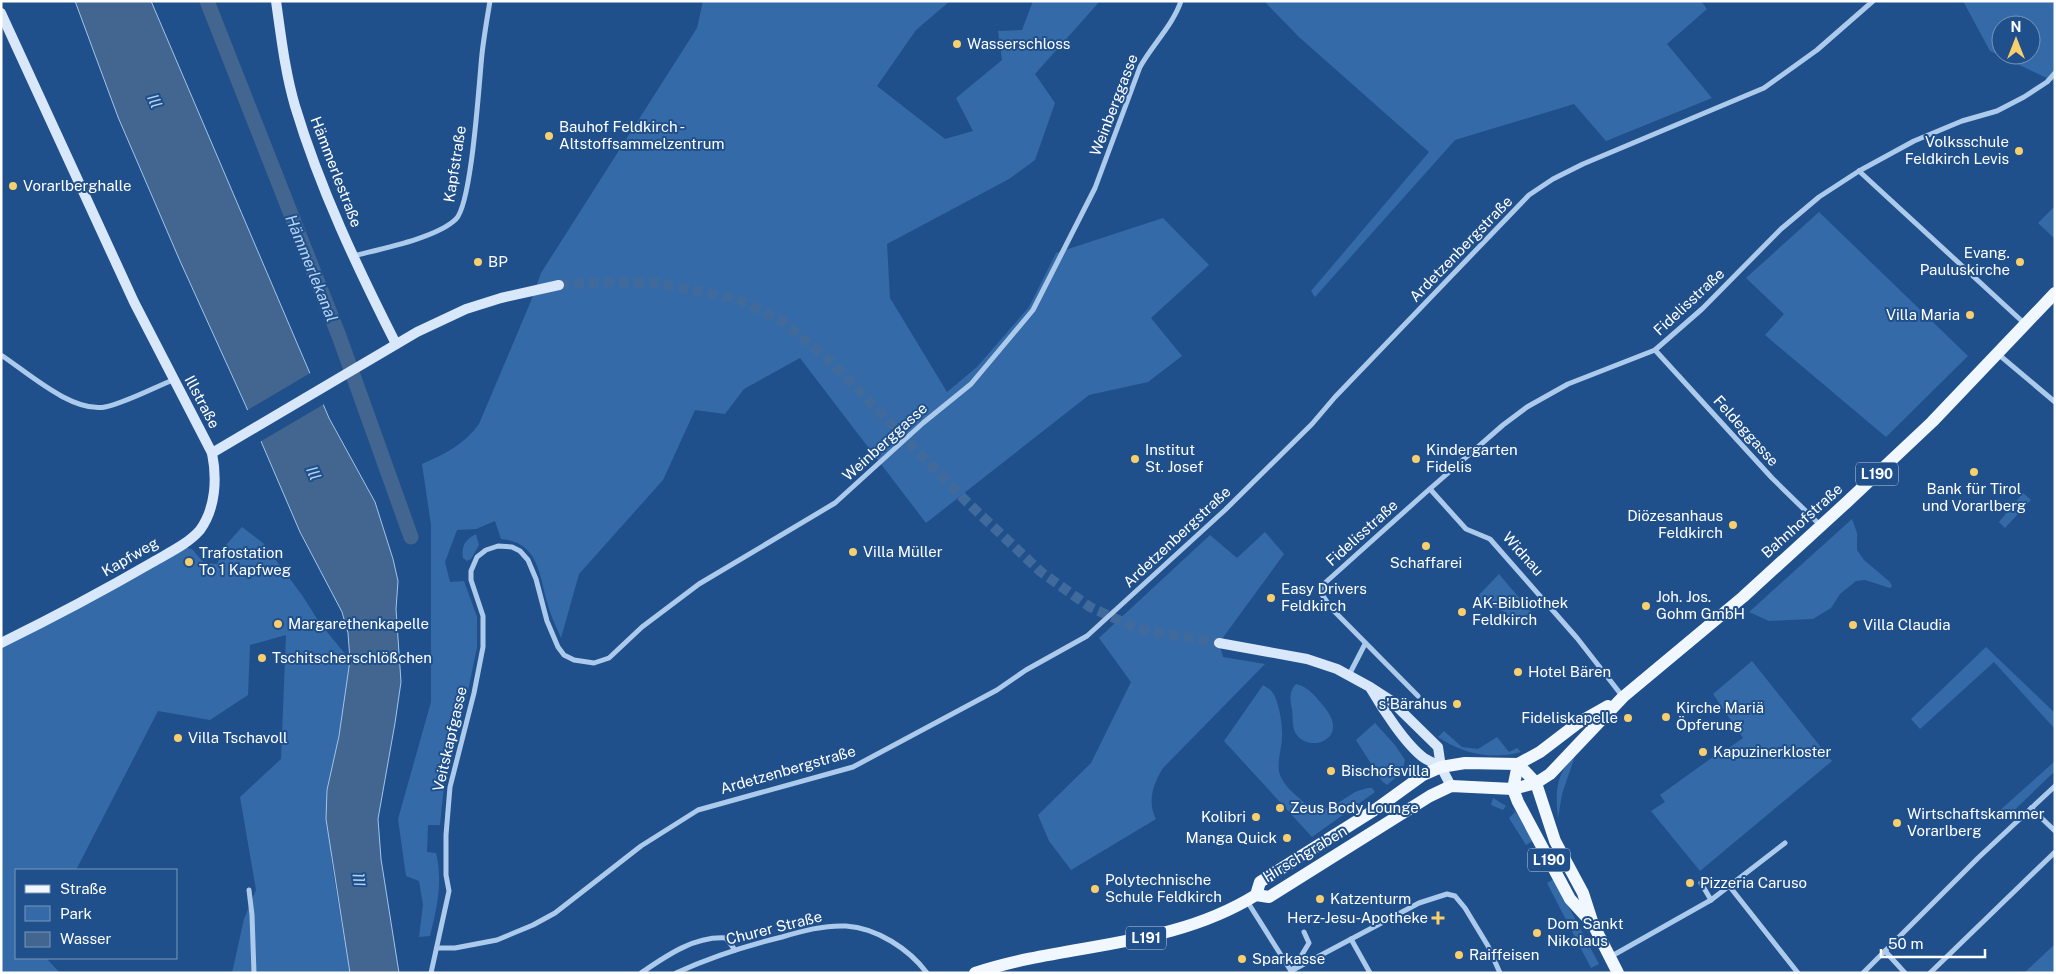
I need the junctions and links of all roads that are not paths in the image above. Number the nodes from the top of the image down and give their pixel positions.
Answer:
1 (276, 1) edge
2 (490, 1) edge
3 (1181, 1) edge
4 (1873, 1) edge
5 (1, 14) edge
6 (2055, 73) edge
7 (1859, 171) junction
8 (352, 256) junction
9 (559, 286) tunnel mouth
10 (2055, 293) edge
11 (2024, 324) junction
12 (396, 344) junction
13 (1655, 350) junction
14 (1997, 352) junction
15 (1, 355) edge
16 (173, 380) junction
17 (2055, 402) edge
18 (212, 453) junction
19 (1430, 489) junction
20 (1821, 526) junction
21 (494, 547) joint
22 (1219, 643) tunnel mouth
23 (1, 644) edge
24 (1365, 644) junction
25 (1349, 675) junction
26 (1370, 687) junction
27 (1418, 696) dead end
28 (1623, 697) junction
29 (1518, 764) junction
30 (1441, 766) junction
31 (1536, 784) junction
32 (1451, 786) junction
33 (2055, 786) edge
34 (1513, 790) junction
35 (2031, 808) junction
36 (2055, 831) edge
37 (1785, 843) dead end
38 (2055, 852) edge
39 (1701, 883) dead end
40 (1730, 887) junction
41 (249, 890) dead end
42 (1251, 898) junction
43 (1711, 900) junction
44 (1593, 924) junction
45 (1304, 932) dead end
46 (1351, 939) junction
47 (437, 948) junction
48 (735, 950) junction
49 (1885, 951) junction
50 (1609, 957) junction
51 (1291, 972) edge
52 (254, 973) edge
53 (431, 973) edge
54 (641, 973) edge
55 (676, 973) edge
56 (927, 973) edge
57 (975, 973) edge
58 (1370, 973) edge
59 (1500, 973) edge
60 (1618, 973) edge
61 (1798, 973) edge
62 (1863, 973) edge
63 (1905, 973) edge
64 (1930, 973) edge

1 - 8 main road, Hämmerlestraße
2 - 8 street, Kapfstraße
3 - 21 street, Weinberggasse
4 - 47 street, Ardetzenbergstraße
5 - 16 main road, Illstraße
6 - 7 street, Fidelisstraße
7 - 11 street
7 - 13 street, Fidelisstraße
8 - 12 main road, Hämmerlestraße
9 - 12 main road, Illstraße
10 - 11 main road, Bahnhofstraße / L190
11 - 14 main road, Bahnhofstraße / L190
12 - 18 main road, Illstraße
13 - 19 street, Fidelisstraße
13 - 20 street, Feldeggasse
14 - 17 street
14 - 20 main road, Bahnhofstraße / L190
15 - 16 street
16 - 18 main road, Illstraße
18 - 23 main road, Kapfweg
19 - 24 street, Fidelisstraße
19 - 28 street, Widnau
20 - 28 main road, Bahnhofstraße / L190
21 - 47 street, Veitskapfgasse
22 - 25 main road
24 - 25 street
24 - 27 street
25 - 26 main road
26 - 30 main road
26 - 30 main road
28 - 29 main road, Bahnhofstraße / L190
28 - 31 main road, Bahnhofstraße / L190
29 - 30 main road, Hirschgraben
29 - 31 main road, L190
29 - 34 main road
30 - 32 main road
30 - 42 main road, Hirschgraben
31 - 34 main road, Hirschgraben / L191
31 - 44 main road, L190
32 - 34 main road, Hirschgraben / L191
32 - 42 main road, Hirschgraben / L191
33 - 35 street
34 - 44 main road, L190
35 - 36 street
35 - 49 street
37 - 40 street
38 - 64 street
39 - 43 street
40 - 43 street
40 - 61 street
41 - 52 street
42 - 51 street
42 - 57 main road, Hirschgraben / L191
43 - 50 street
44 - 50 main road, L190
45 - 51 street
46 - 51 street
46 - 58 street
46 - 59 street
47 - 53 street
48 - 54 street
48 - 55 street, Churer Straße
48 - 56 street, Churer Straße
49 - 62 street
49 - 63 street
50 - 60 main road, L190

